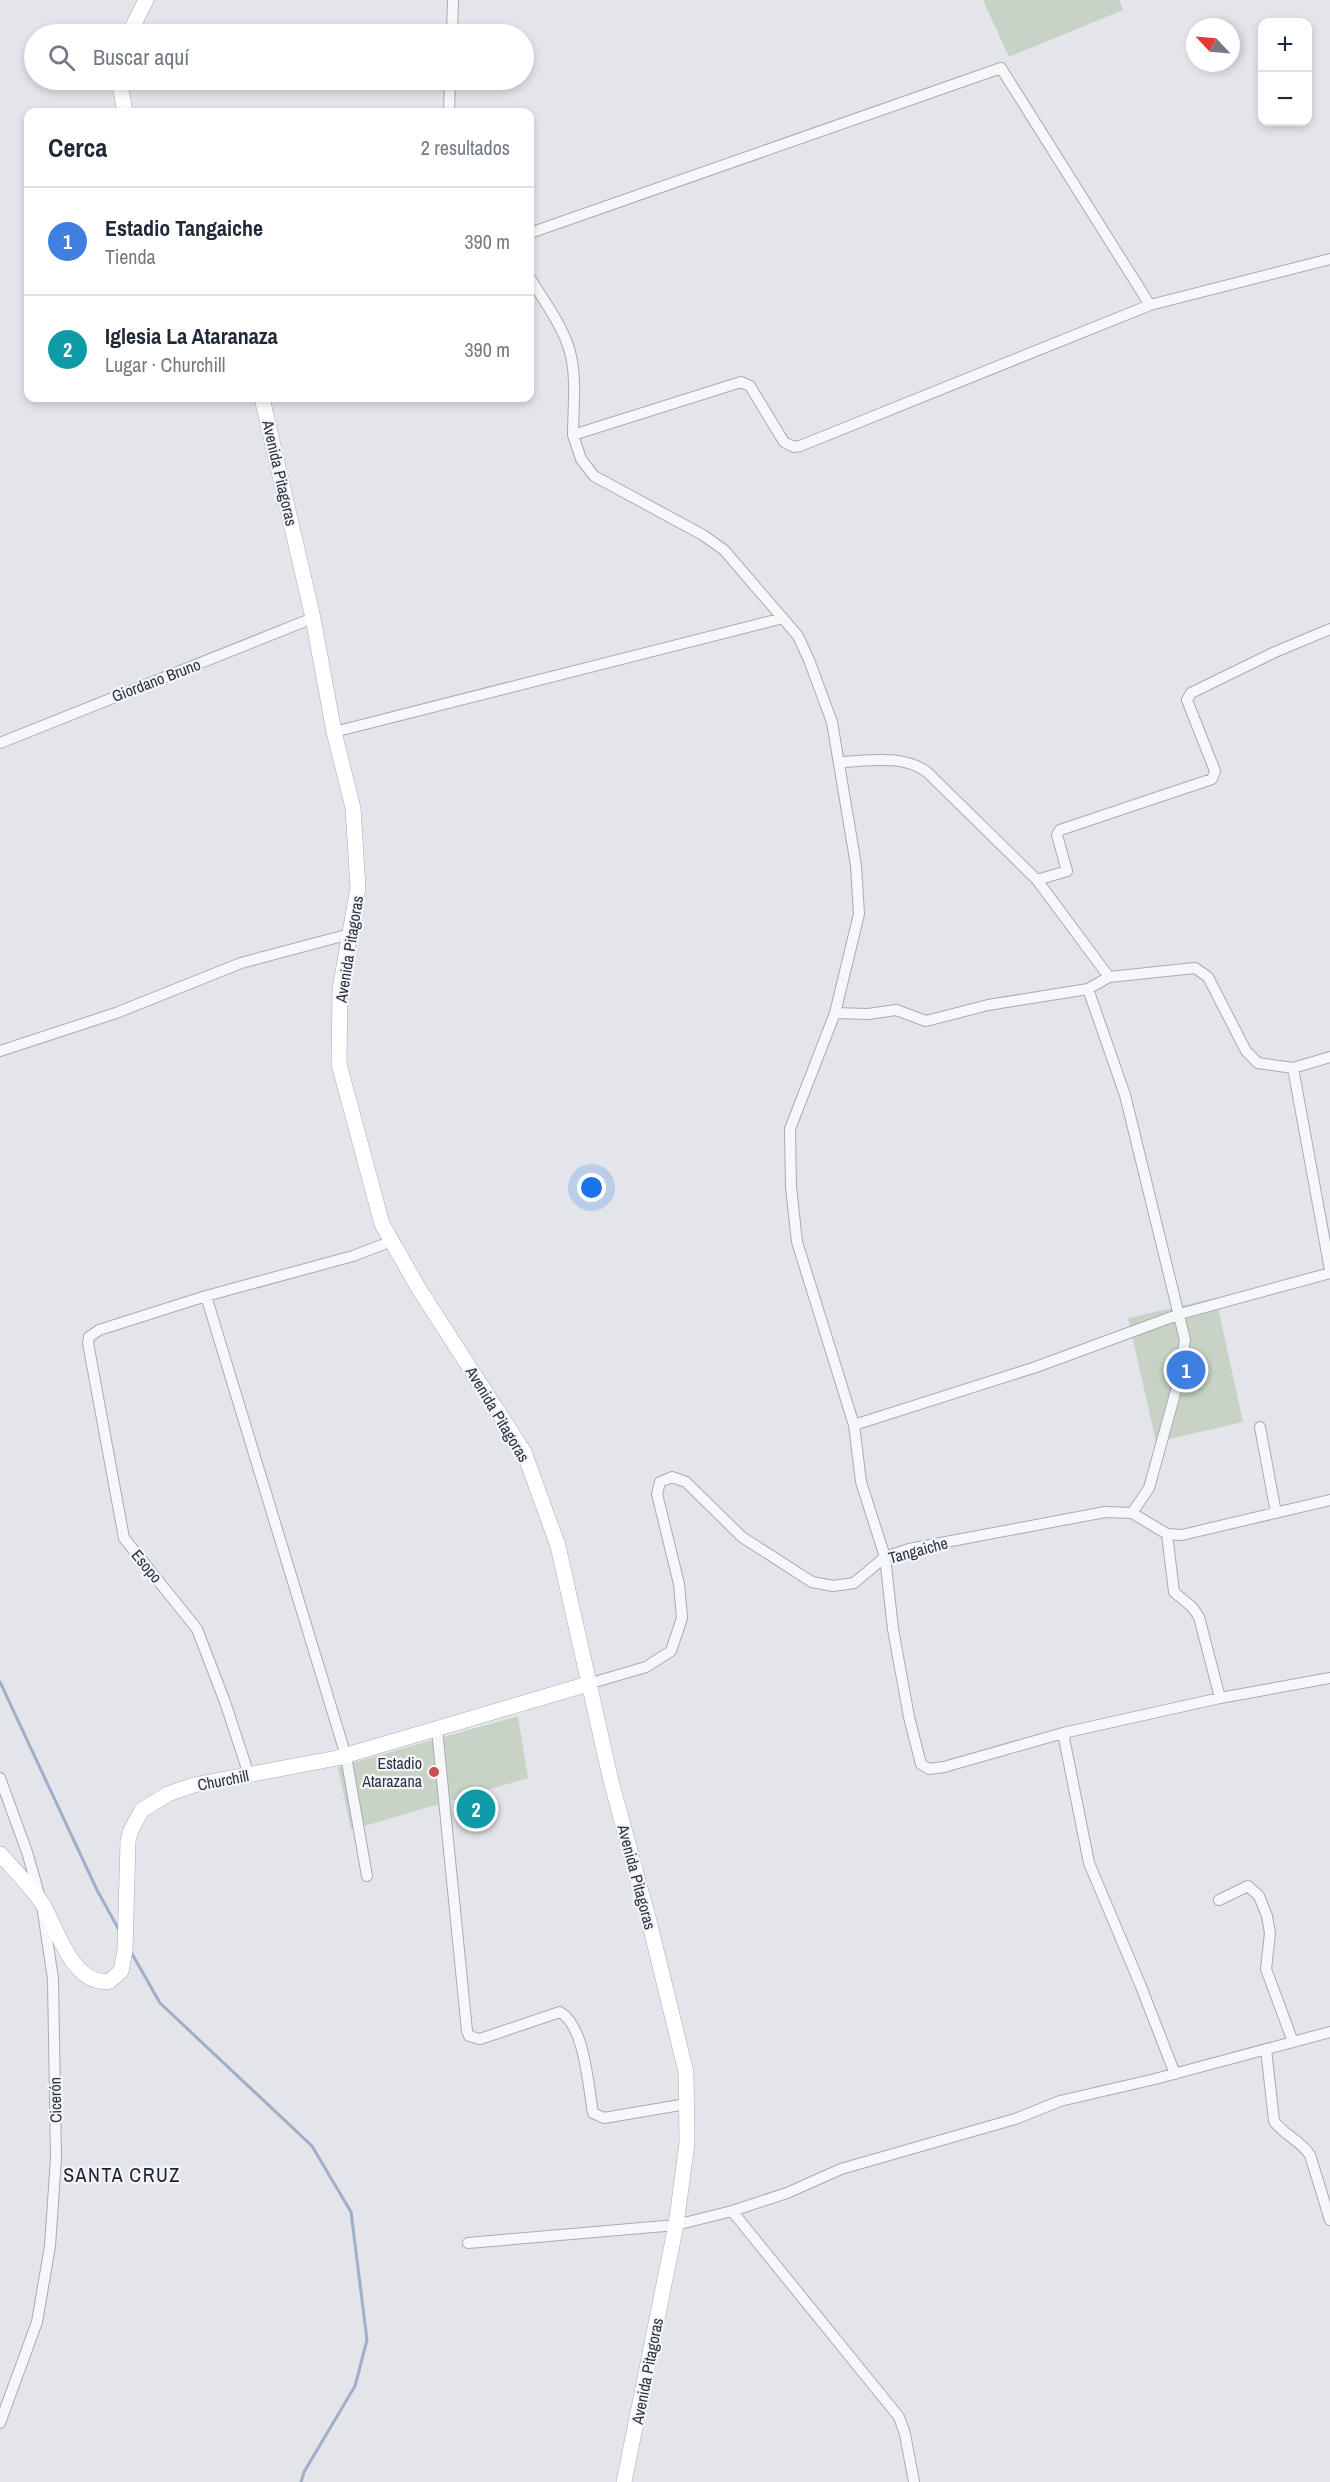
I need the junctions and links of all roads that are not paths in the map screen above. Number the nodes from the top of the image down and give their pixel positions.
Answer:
1 (146, 0) edge
2 (453, 0) edge
3 (134, 24) edge
4 (452, 24) edge
5 (121, 90) edge
6 (450, 90) edge
7 (124, 108) edge
8 (449, 108) edge
9 (534, 232) edge
10 (1330, 259) edge
11 (534, 285) edge
12 (1150, 305) junction
13 (263, 402) edge
14 (573, 435) junction
15 (313, 618) junction
16 (783, 618) junction
17 (1330, 629) edge
18 (334, 732) junction
19 (0, 742) edge
20 (840, 762) junction
21 (1037, 880) junction
22 (350, 934) junction
23 (1109, 977) junction
24 (1088, 989) junction
25 (835, 1013) junction
26 (0, 1050) edge
27 (1330, 1057) edge
28 (1293, 1068) junction
29 (392, 1241) junction
30 (1330, 1271) edge
31 (206, 1296) junction
32 (1180, 1314) junction
33 (854, 1425) junction
34 (1260, 1426) dead end
35 (1330, 1500) edge
36 (1132, 1513) junction
37 (1276, 1513) junction
38 (1167, 1534) junction
39 (885, 1557) junction
40 (1330, 1678) edge
41 (588, 1684) junction
42 (1220, 1698) junction
43 (437, 1729) junction
44 (1064, 1733) junction
45 (346, 1756) junction
46 (249, 1775) junction
47 (0, 1778) edge
48 (0, 1854) edge
49 (367, 1876) dead end
50 (1219, 1900) dead end
51 (42, 1903) junction
52 (1330, 2032) edge
53 (1293, 2042) junction
54 (1266, 2049) junction
55 (1174, 2074) junction
56 (686, 2104) junction
57 (732, 2211) junction
58 (1330, 2220) edge
59 (676, 2225) junction
60 (468, 2243) dead end
61 (0, 2423) edge
62 (624, 2482) edge
63 (914, 2482) edge

1 - 3 main road
2 - 4 street
5 - 7 main road
6 - 8 street
9 - 12 street
10 - 12 street
11 - 14 street
12 - 14 street
13 - 15 main road, Avenida Pitagoras
14 - 16 street
15 - 18 main road, Avenida Pitagoras
15 - 19 street, Giordano Bruno
16 - 18 street
16 - 20 street
17 - 21 street
18 - 22 main road, Avenida Pitagoras
20 - 21 street
20 - 25 street
21 - 23 street
22 - 26 street
22 - 29 main road, Avenida Pitagoras
23 - 24 street
23 - 28 street
24 - 25 street
24 - 32 street
25 - 33 street
27 - 28 street
28 - 30 street
29 - 31 street
29 - 41 main road, Avenida Pitagoras
30 - 32 street
31 - 45 street
31 - 46 street, Esopo
32 - 33 street
32 - 36 street
33 - 39 street
34 - 37 street
35 - 37 street
36 - 38 street
36 - 39 street, Tangaiche
37 - 38 street
38 - 42 street
39 - 41 street, Tangaiche
39 - 44 street
40 - 42 street
41 - 43 main road, Churchill
41 - 56 main road, Avenida Pitagoras
42 - 44 street
43 - 45 main road, Churchill
43 - 56 street
44 - 55 street
45 - 46 main road, Churchill
45 - 49 street
46 - 51 main road, Churchill
47 - 51 street, Cicerón
48 - 51 main road
50 - 53 street
51 - 61 street, Cicerón
52 - 53 street
53 - 54 street
54 - 55 street
54 - 58 street
55 - 57 street
56 - 59 main road, Avenida Pitagoras
57 - 59 street
57 - 63 street
59 - 60 street
59 - 62 main road, Avenida Pitagoras

